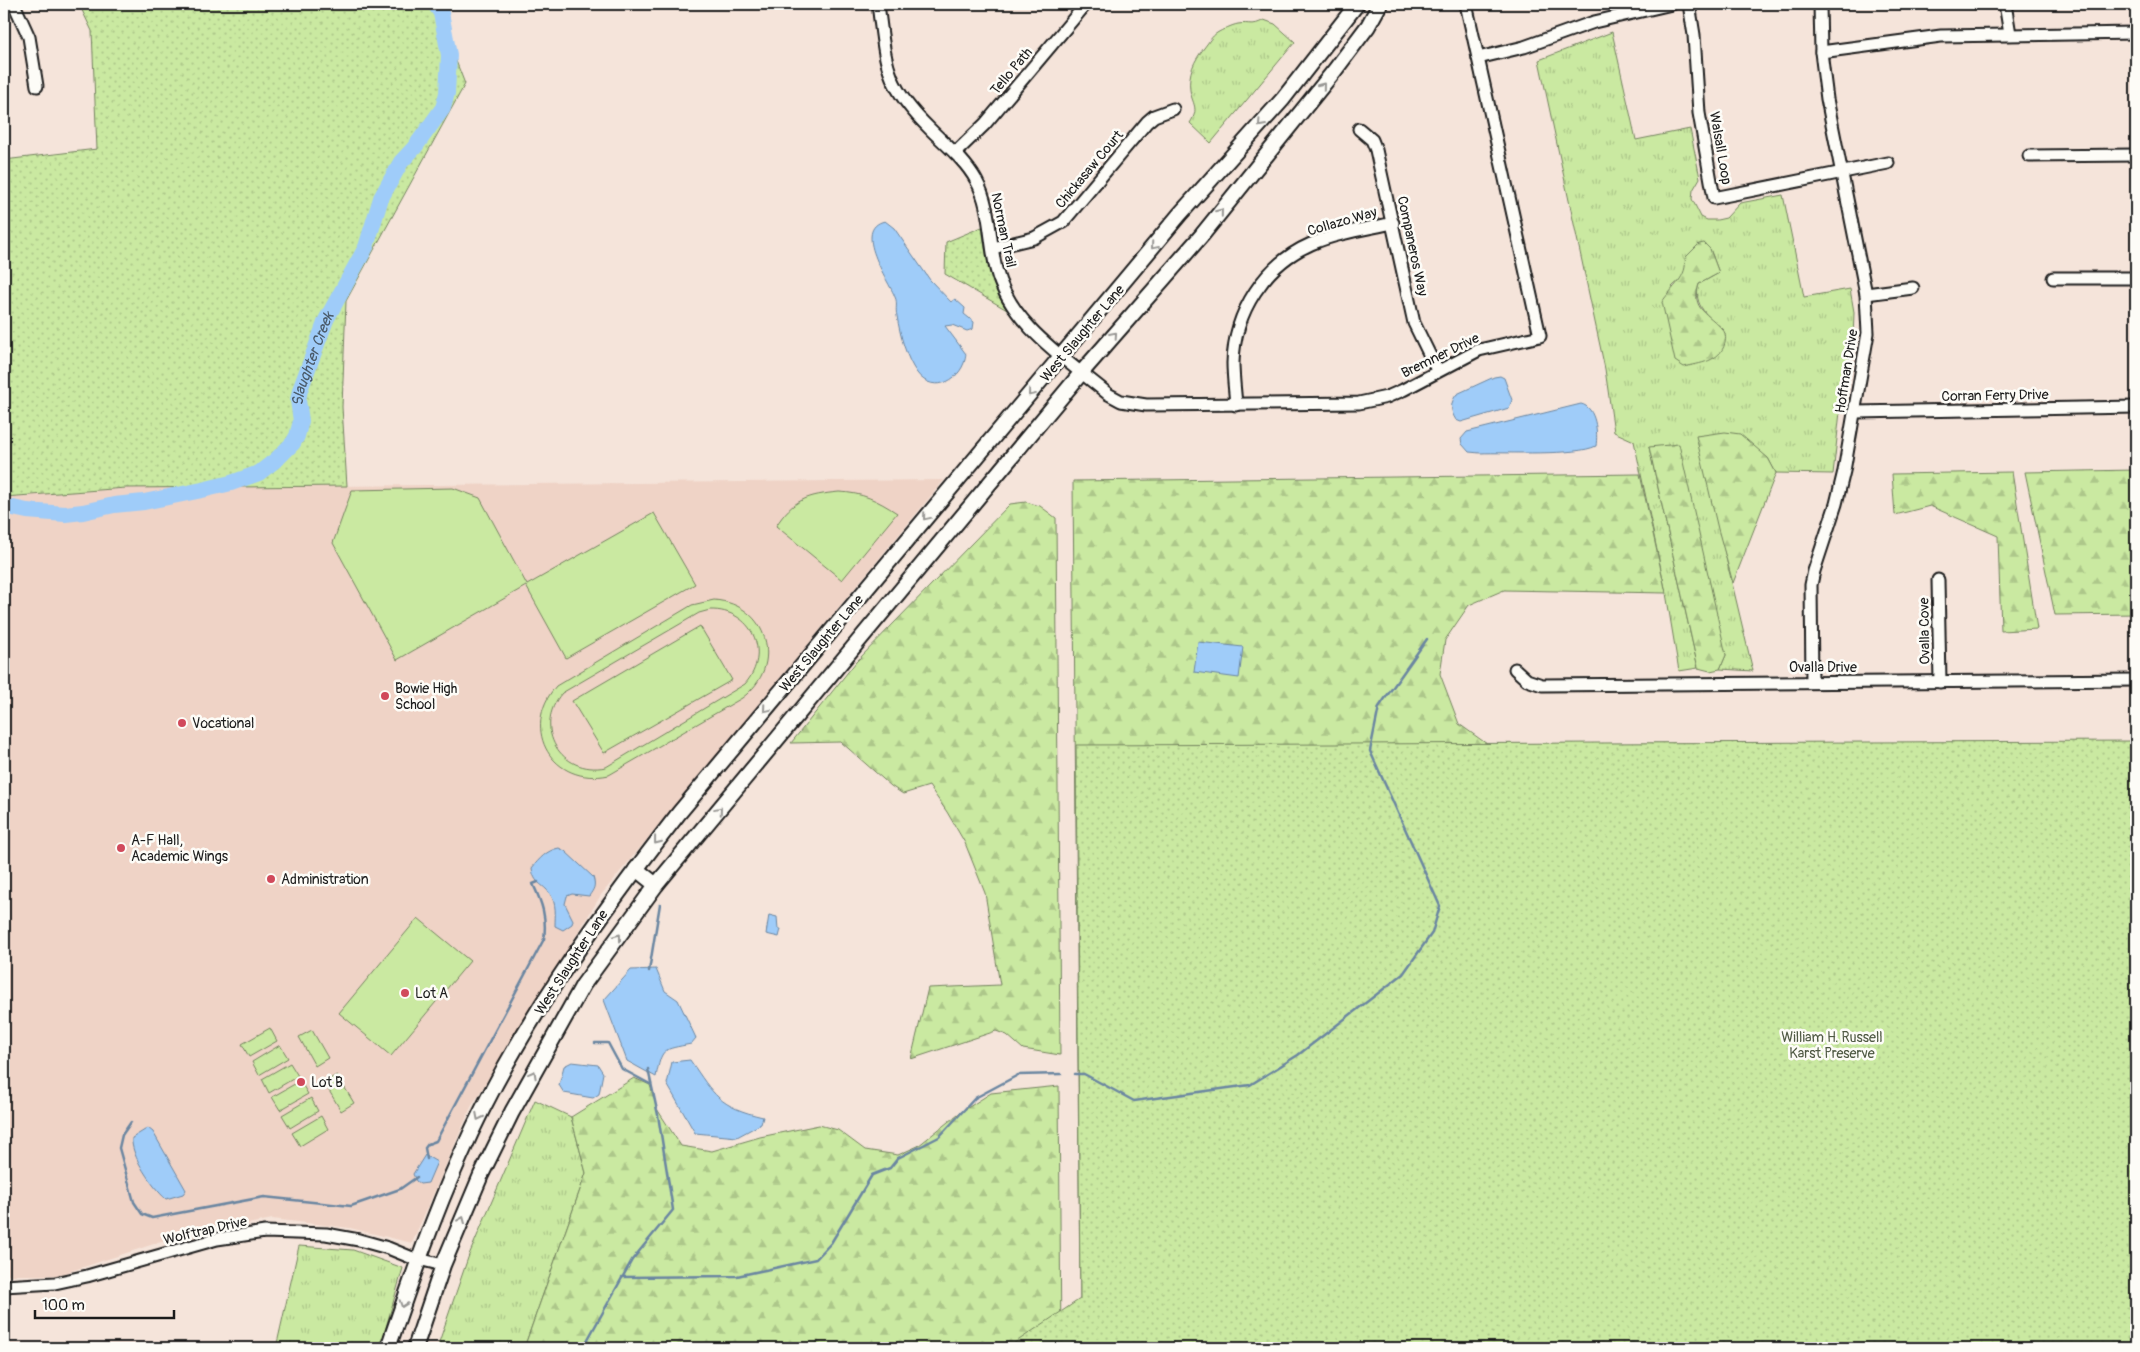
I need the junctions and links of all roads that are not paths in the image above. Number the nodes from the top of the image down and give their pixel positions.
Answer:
1 (14, 4) edge
2 (881, 4) edge
3 (1086, 4) edge
4 (1357, 4) edge
5 (1380, 4) edge
6 (1466, 4) edge
7 (1672, 4) edge
8 (1689, 4) edge
9 (1820, 4) edge
10 (2005, 4) edge
11 (2136, 33) edge
12 (2010, 34) junction
13 (1821, 52) junction
14 (1478, 58) junction
15 (37, 86) dead end
16 (1290, 90) junction
17 (1306, 106) junction
18 (1173, 109) dead end
19 (1359, 129) dead end
20 (955, 154) junction
21 (2136, 155) edge
22 (2029, 156) dead end
23 (1888, 163) dead end
24 (1842, 172) junction
25 (1393, 223) junction
26 (993, 248) junction
27 (2053, 278) dead end
28 (2136, 278) edge
29 (1913, 288) dead end
30 (1866, 294) junction
31 (1063, 356) junction
32 (1438, 370) junction
33 (1082, 372) junction
34 (1236, 405) junction
35 (2136, 407) edge
36 (1855, 412) junction
37 (1938, 580) dead end
38 (1514, 669) dead end
39 (2136, 680) edge
40 (1812, 682) junction
41 (1940, 682) junction
42 (636, 870) junction
43 (656, 885) junction
44 (418, 1260) junction
45 (443, 1265) junction
46 (4, 1286) edge
47 (388, 1348) edge
48 (415, 1348) edge

1 - 15 street
2 - 20 street, Norman Trail
3 - 20 street, Tello Path
4 - 16 main road, West Slaughter Lane
17 -> 5 main road, West Slaughter Lane
6 - 14 street, Bremner Drive
7 - 14 street
8 - 24 street, Walsall Loop
9 - 13 street, Hoffman Drive
10 - 12 street
11 - 12 street
12 - 13 street
13 - 24 street, Hoffman Drive
14 - 32 street, Bremner Drive
16 - 17 main road
16 -> 31 main road, West Slaughter Lane
33 -> 17 main road, West Slaughter Lane
18 - 26 street, Chickasaw Court
19 - 25 street, Companeros Way
20 - 26 street, Norman Trail
21 - 22 street
23 - 24 street
24 - 30 street, Hoffman Drive
25 - 32 street, Companeros Way
25 - 34 street, Collazo Way
26 - 31 street, Norman Trail
27 - 28 street
29 - 30 street
30 - 36 street, Hoffman Drive
31 - 33 street, Norman Trail
31 -> 42 main road, West Slaughter Lane
32 - 34 street, Bremner Drive
33 - 34 street, Bremner Drive
43 -> 33 main road, West Slaughter Lane
35 - 36 street, Corran Ferry Drive
36 - 40 street, Hoffman Drive
37 - 41 street, Ovalla Cove
38 - 40 street, Ovalla Drive
39 - 41 street, Ovalla Drive
40 - 41 street, Ovalla Drive
42 - 43 main road
42 -> 44 main road, West Slaughter Lane
45 -> 43 main road, West Slaughter Lane
44 - 45 street, Wolftrap Drive
44 - 46 street, Wolftrap Drive
44 -> 47 main road, West Slaughter Lane
45 - 48 main road, West Slaughter Lane

